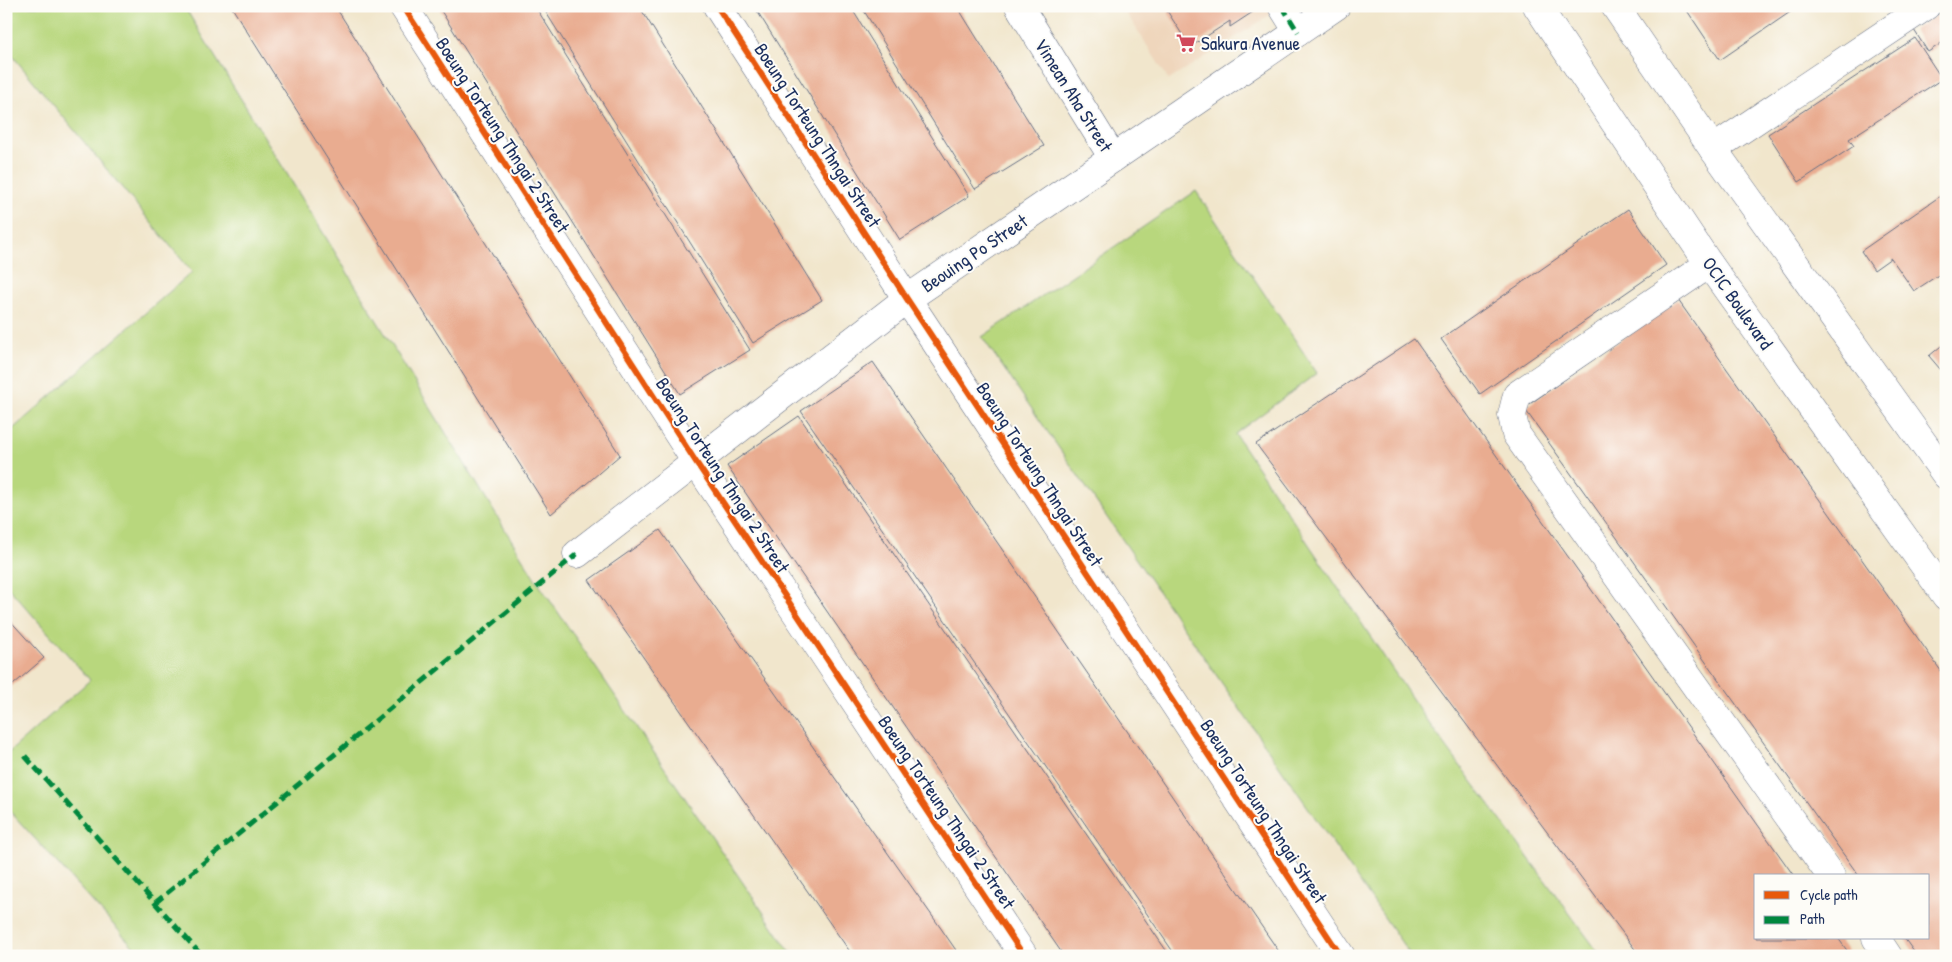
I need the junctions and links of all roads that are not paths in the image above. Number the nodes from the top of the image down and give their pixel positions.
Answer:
1 (403, 6) edge
2 (717, 6) edge
3 (1019, 6) edge
4 (1282, 6) edge
5 (1336, 6) edge
6 (1537, 6) edge
7 (1615, 6) edge
8 (1926, 6) edge
9 (1298, 32) junction
10 (1713, 149) junction
11 (1113, 158) junction
12 (1710, 264) junction
13 (907, 299) junction
14 (696, 462) junction
15 (1946, 475) edge
16 (577, 554) dead end
17 (1946, 596) edge
18 (1830, 874) edge
19 (1877, 940) edge
20 (1024, 956) edge
21 (1341, 956) edge
22 (1888, 956) edge

1 - 14 street, Boeung Torteung Thngai 2 Street
2 - 13 street, Boeung Torteung Thngai Street
3 - 11 street, Vimean Aha Street
4 - 9 street
5 - 9 street, Beouing Po Street
6 - 12 street, OCIC Boulevard
7 - 10 street
8 - 10 street
9 - 11 street, Beouing Po Street
10 - 15 street
11 - 13 street, Beouing Po Street
12 - 17 street, OCIC Boulevard
12 - 18 street
13 - 14 street, Beouing Po Street
13 - 21 street, Boeung Torteung Thngai Street
14 - 16 street, Beouing Po Street
14 - 20 street, Boeung Torteung Thngai 2 Street
19 - 22 street

